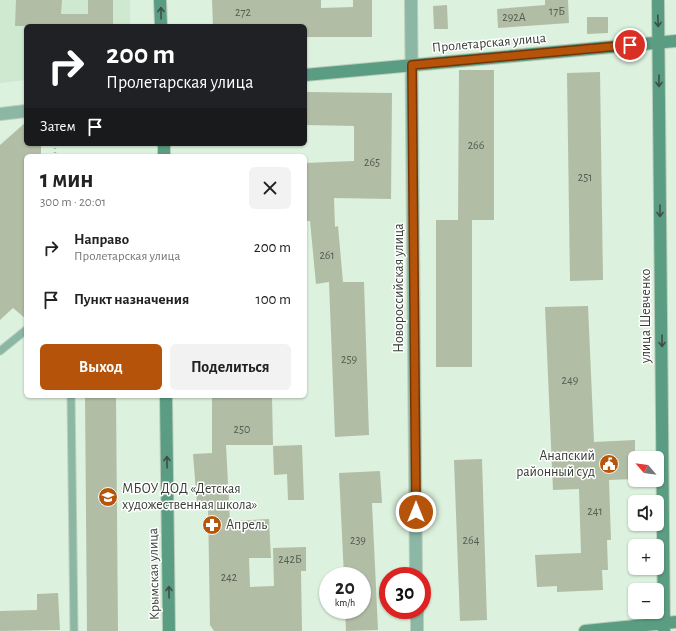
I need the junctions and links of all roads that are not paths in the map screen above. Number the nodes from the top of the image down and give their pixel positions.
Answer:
1 (160, 0) edge
2 (411, 0) edge
3 (658, 0) edge
4 (161, 24) edge
5 (676, 41) edge
6 (659, 42) junction
7 (412, 65) junction
8 (307, 75) edge
9 (24, 111) edge
10 (0, 114) edge
11 (24, 332) edge
12 (0, 351) edge
13 (71, 398) edge
14 (166, 398) edge
15 (416, 567) edge
16 (417, 619) edge
17 (668, 625) edge
18 (74, 631) edge
19 (169, 631) edge
20 (417, 631) edge
21 (585, 631) edge

4 -> 1 street
2 - 7 street, Новороссийская улица
3 -> 6 street, улица Шевченко
5 - 6 street, Пролетарская улица
6 - 7 street, Пролетарская улица
6 -> 17 street, улица Шевченко
7 - 8 street, Пролетарская улица
7 - 15 street, Новороссийская улица
9 - 10 street
11 - 12 lane
13 - 18 lane
19 -> 14 street, Крымская улица
16 - 20 street
17 - 21 street

